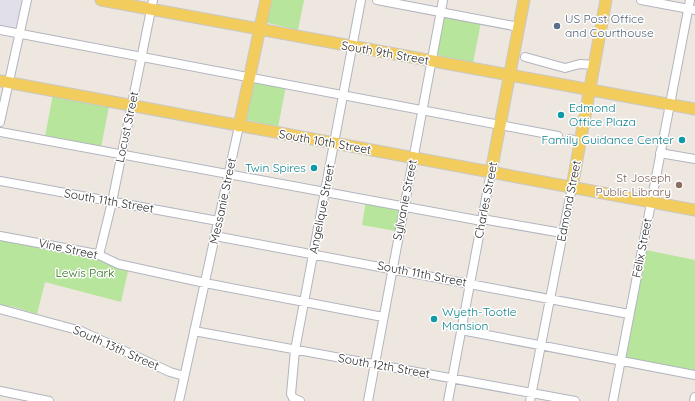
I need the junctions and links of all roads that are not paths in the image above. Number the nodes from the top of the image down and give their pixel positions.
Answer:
1 (27, 0) edge
2 (101, 0) edge
3 (266, 0) edge
4 (361, 0) edge
5 (377, 0) edge
6 (443, 0) edge
7 (524, 0) edge
8 (606, 0) edge
9 (642, 0) edge
10 (152, 5) edge
11 (691, 6) edge
12 (441, 12) junction
13 (519, 27) junction
14 (0, 30) edge
15 (259, 30) junction
16 (20, 34) junction
17 (352, 47) junction
18 (142, 57) junction
19 (525, 57) dead end
20 (431, 61) junction
21 (595, 65) junction
22 (510, 75) junction
23 (249, 77) junction
24 (4, 81) edge
25 (590, 89) junction
26 (343, 95) junction
27 (670, 104) junction
28 (132, 106) junction
29 (695, 109) edge
30 (422, 110) junction
31 (0, 122) edge
32 (501, 124) junction
33 (239, 126) junction
34 (0, 132) edge
35 (558, 136) dead end
36 (334, 143) junction
37 (660, 153) junction
38 (122, 154) junction
39 (412, 158) junction
40 (695, 159) edge
41 (491, 172) junction
42 (228, 173) junction
43 (0, 182) edge
44 (572, 187) junction
45 (325, 191) junction
46 (112, 202) junction
47 (651, 202) junction
48 (403, 206) junction
49 (695, 210) edge
50 (482, 220) junction
51 (218, 221) junction
52 (562, 233) junction
53 (0, 236) edge
54 (215, 236) junction
55 (99, 254) junction
56 (313, 254) junction
57 (392, 269) junction
58 (205, 283) junction
59 (470, 283) junction
60 (549, 299) junction
61 (304, 301) junction
62 (0, 310) edge
63 (629, 314) junction
64 (383, 317) junction
65 (461, 330) junction
66 (194, 331) junction
67 (540, 346) junction
68 (295, 350) junction
69 (620, 361) junction
70 (374, 365) junction
71 (695, 375) edge
72 (184, 376) junction
73 (452, 379) junction
74 (0, 391) edge
75 (531, 397) edge
76 (695, 397) edge
77 (49, 401) edge
78 (179, 401) edge
79 (300, 401) edge
80 (368, 401) edge
81 (448, 401) edge
82 (575, 401) edge
83 (612, 401) edge
84 (694, 401) edge

1 - 16 street
2 - 10 main road, South 9th Street
3 - 15 main road, Messanie Street
4 - 17 street, Angelique Street
5 - 12 street
6 - 12 street, Sylvanie Street
7 - 13 main road, Charles Street
8 - 21 main road, Edmond Street
9 - 11 street
10 - 15 main road, South 9th Street
10 - 18 street, Locust Street
11 - 27 street, Felix Street
12 - 13 street
12 - 20 street, Sylvanie Street
13 - 22 main road, Charles Street
14 - 16 street
15 - 17 main road, South 9th Street
15 - 23 main road, Messanie Street
16 - 18 street
16 - 24 street
17 - 20 main road, South 9th Street
17 - 26 street, Angelique Street
18 - 23 street
18 - 28 street, Locust Street
19 - 21 street
20 - 22 main road, South 9th Street
20 - 30 street, Sylvanie Street
21 - 25 main road, Edmond Street
22 - 25 main road, South 9th Street
22 - 32 main road, Charles Street
23 - 26 street
23 - 33 main road, Messanie Street
24 - 28 main road, South 10th Street
24 - 31 street
25 - 27 main road, South 9th Street
25 - 44 main road, Edmond Street
26 - 30 street
26 - 36 street, Angelique Street
27 - 29 main road, South 9th Street
27 - 37 street, Felix Street
28 - 33 main road, South 10th Street
28 - 38 street, Locust Street
30 - 32 street
30 - 39 street, Sylvanie Street
32 - 35 street
32 - 41 main road, Charles Street
33 - 36 main road, South 10th Street
33 - 42 street, Messanie Street
34 - 38 street
36 - 39 main road, South 10th Street
36 - 45 street, Angelique Street
37 - 40 street
37 - 47 street, Felix Street
38 - 42 street
38 - 46 street, Locust Street
39 - 41 main road, South 10th Street
39 - 48 street, Sylvanie Street
41 - 44 main road, South 10th Street
41 - 50 street, Charles Street
42 - 45 street
42 - 51 street, Messanie Street
43 - 46 street, South 11th Street
44 - 47 main road, South 10th Street
44 - 52 street, Edmond Street
45 - 48 street
45 - 56 street, Angelique Street
46 - 51 street, South 11th Street
46 - 55 street, Locust Street
47 - 49 main road, South 10th Street
47 - 63 street, Felix Street
48 - 50 street
48 - 57 street, Sylvanie Street
50 - 52 street
50 - 59 street, Charles Street
51 - 54 street, Messanie Street
52 - 60 street, Edmond Street
53 - 55 street, Vine Street
54 - 56 street, South 11th Street
54 - 58 street, Messanie Street
55 - 58 street, Vine Street
56 - 57 street, South 11th Street
56 - 61 street, Angelique Street
57 - 59 street, South 11th Street
57 - 64 street, Sylvanie Street
58 - 61 street, Vine Street
58 - 66 street, Messanie Street
59 - 60 street, South 11th Street
59 - 65 street, Charles Street
60 - 63 street, South 11th Street
60 - 67 street, Edmond Street
61 - 64 street, Vine Street
61 - 68 street, Angelique Street
62 - 72 street, South 13th Street
63 - 69 street, Felix Street
64 - 70 street, Sylvanie Street
65 - 67 street
65 - 73 street, Charles Street
66 - 68 street, South 12th Street
66 - 72 street, Messanie Street
67 - 69 street
67 - 75 street, Edmond Street
68 - 70 street, South 12th Street
68 - 79 street, Angelique Street
69 - 71 street
69 - 83 street, Felix Street
70 - 73 street, South 12th Street
70 - 80 street, Sylvanie Street
72 - 78 street, Messanie Street
73 - 75 street, South 12th Street
73 - 81 street, Charles Street
74 - 77 street
75 - 82 street, South 12th Street
76 - 84 street

